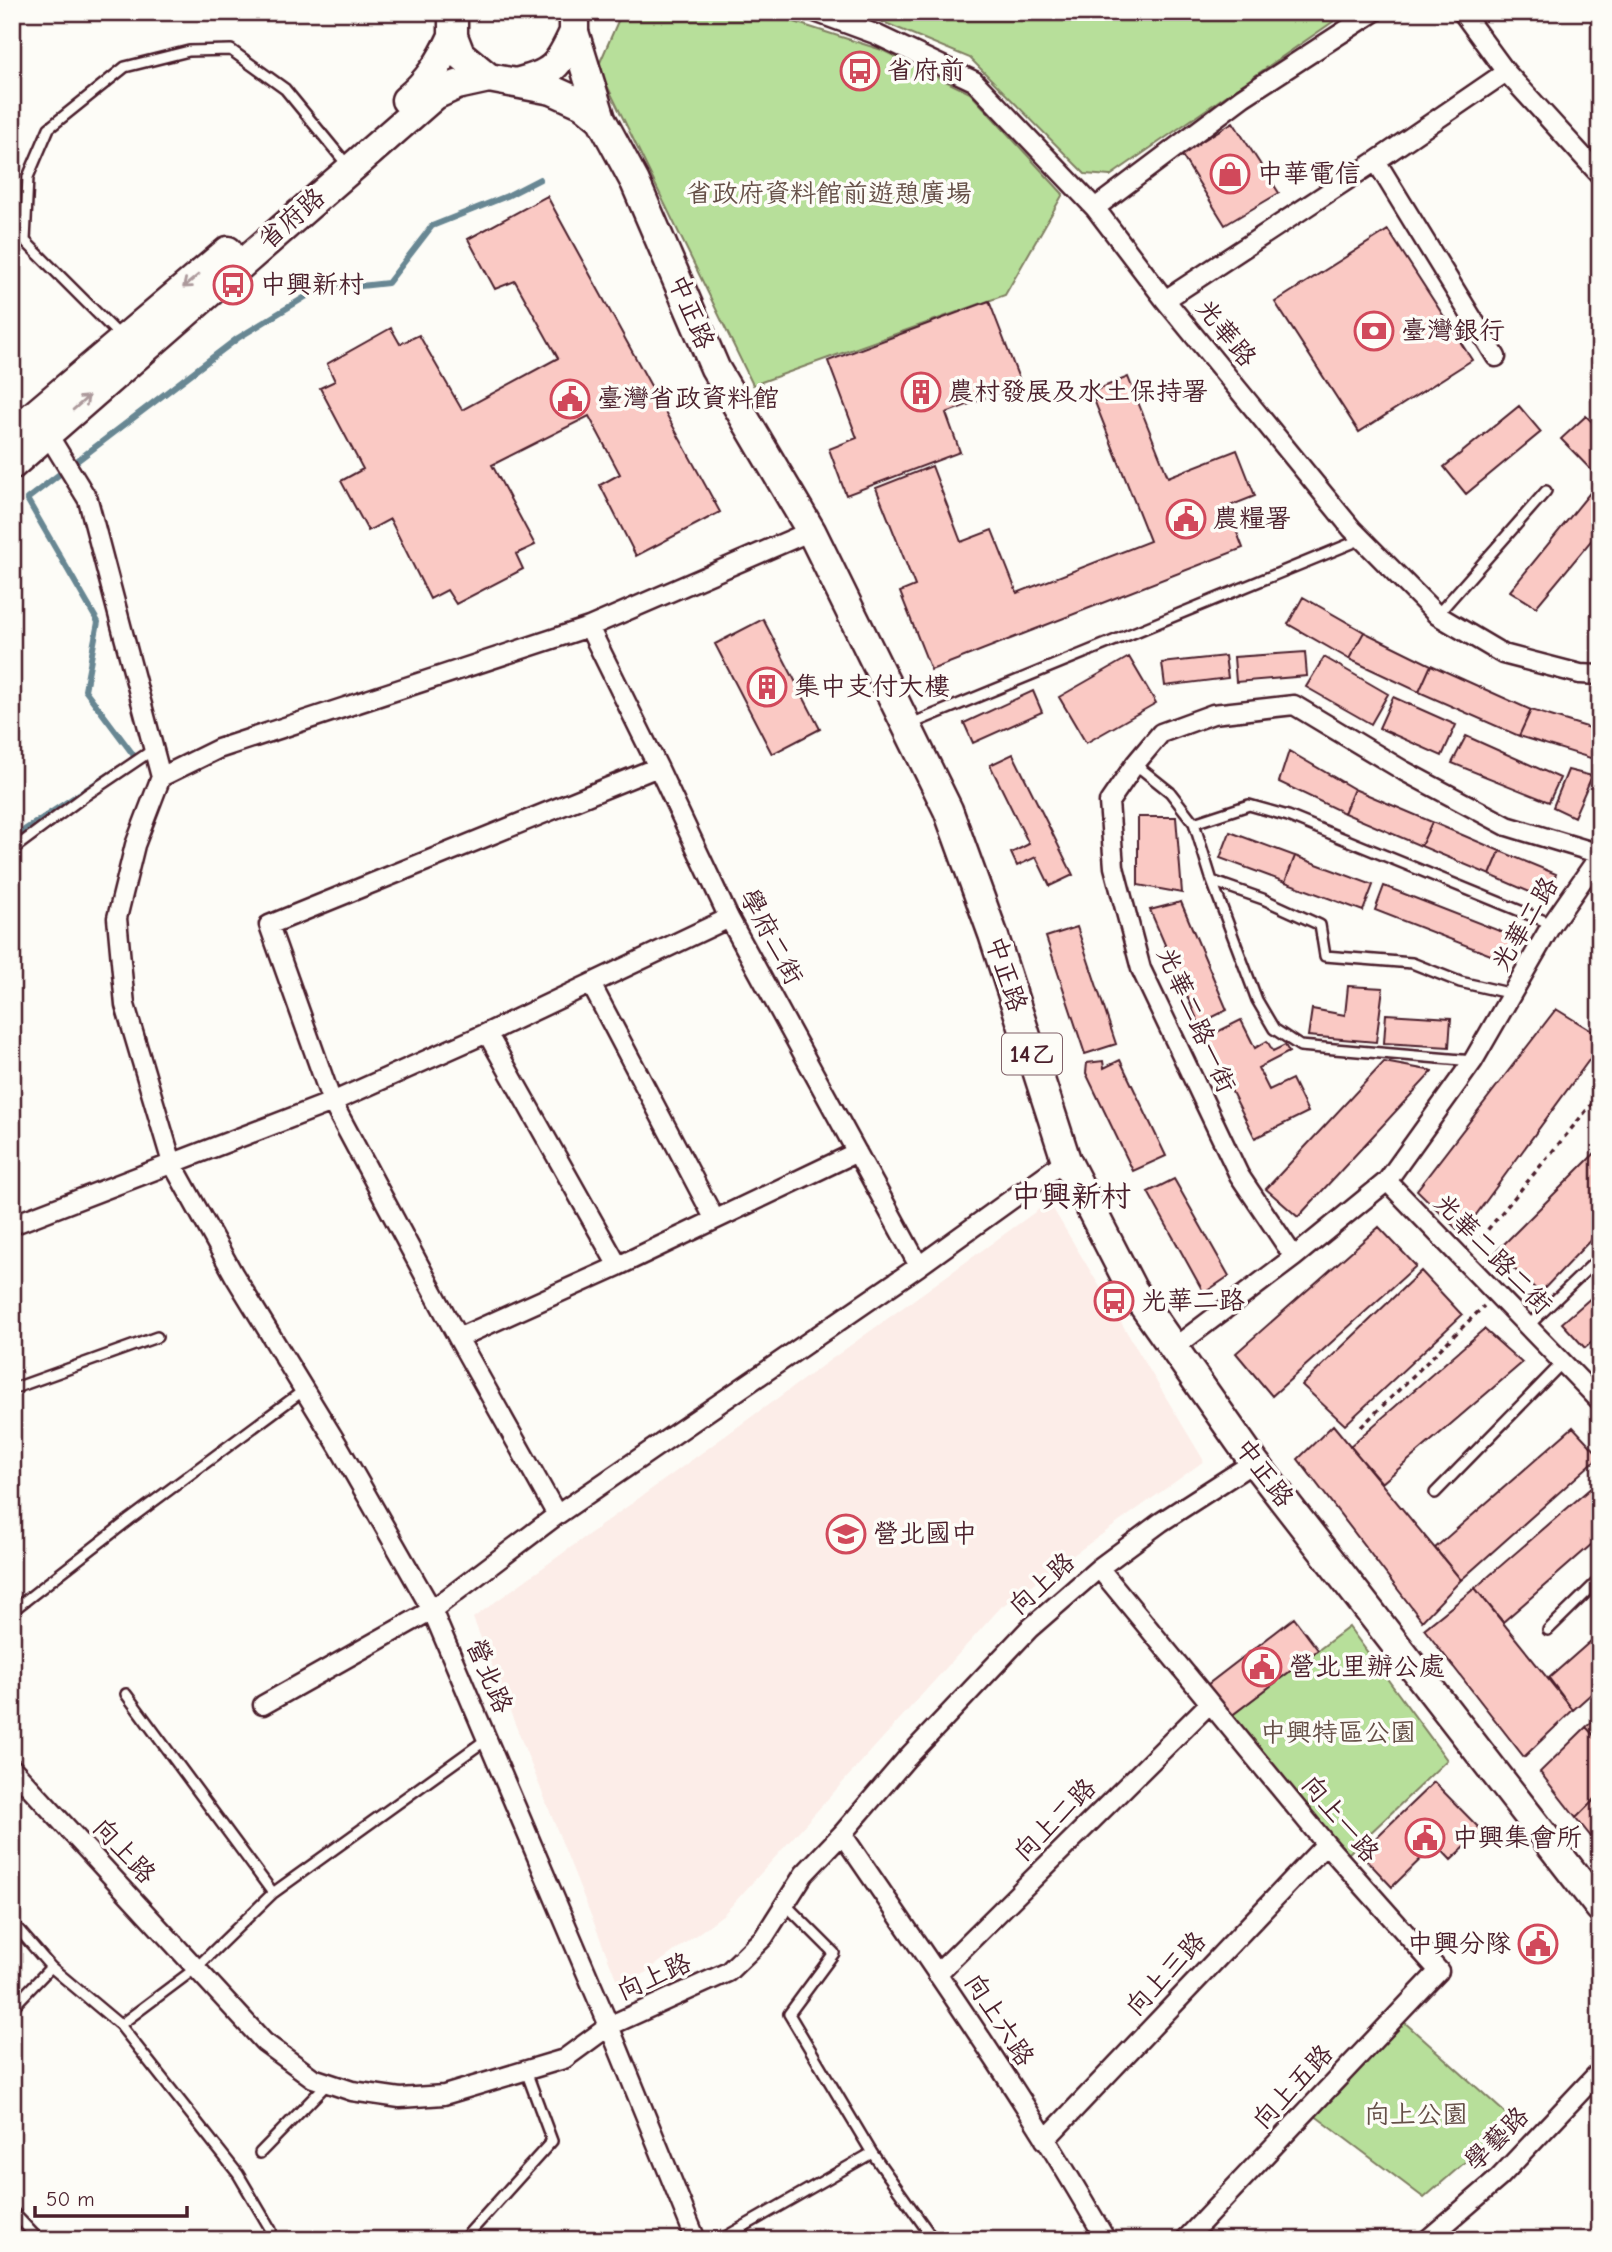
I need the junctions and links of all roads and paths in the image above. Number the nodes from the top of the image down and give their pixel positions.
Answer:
1 (815, 12) edge
2 (1374, 12) edge
3 (1462, 12) edge
4 (578, 19) edge
5 (453, 24) edge
6 (1506, 72) junction
7 (502, 81) junction
8 (601, 118) junction
9 (1376, 161) junction
10 (345, 163) junction
11 (1600, 175) edge
12 (1095, 208) junction
13 (1166, 300) junction
14 (131, 345) junction
15 (1496, 358) dead end
16 (47, 433) junction
17 (12, 434) edge
18 (12, 465) edge
19 (1546, 491) dead end
20 (811, 531) junction
21 (1362, 539) junction
22 (1437, 615) junction
23 (589, 627) junction
24 (1600, 675) edge
25 (906, 726) junction
26 (154, 749) junction
27 (1135, 764) junction
28 (658, 767) junction
29 (161, 777) junction
30 (1194, 823) junction
31 (12, 850) edge
32 (1600, 854) edge
33 (1212, 881) junction
34 (729, 918) junction
35 (1552, 924) junction
36 (591, 984) junction
37 (1513, 994) junction
38 (487, 1034) junction
39 (1473, 1061) junction
40 (1600, 1094) edge
41 (332, 1102) junction
42 (857, 1152) junction
43 (1066, 1160) junction
44 (172, 1163) junction
45 (1387, 1181) junction
46 (714, 1218) junction
47 (12, 1225) edge
48 (1294, 1257) junction
49 (1600, 1257) edge
50 (1463, 1260) junction
51 (618, 1266) junction
52 (919, 1266) junction
53 (1496, 1295) junction
54 (1527, 1327) junction
55 (157, 1337) dead end
56 (458, 1338) junction
57 (1175, 1347) junction
58 (1562, 1363) junction
59 (12, 1389) edge
60 (304, 1390) junction
61 (1600, 1401) edge
62 (1361, 1427) dead end
63 (1254, 1462) junction
64 (1435, 1493) dead end
65 (557, 1515) junction
66 (1099, 1568) junction
67 (1600, 1579) edge
68 (432, 1610) junction
69 (12, 1611) edge
70 (1548, 1630) dead end
71 (126, 1694) dead end
72 (1210, 1703) junction
73 (263, 1705) dead end
74 (487, 1739) junction
75 (12, 1768) edge
76 (842, 1834) junction
77 (1326, 1844) junction
78 (273, 1893) junction
79 (785, 1904) junction
80 (1600, 1908) edge
81 (12, 1922) edge
82 (51, 1967) junction
83 (196, 1968) junction
84 (1439, 1971) joint
85 (937, 1973) junction
86 (12, 2008) edge
87 (120, 2025) junction
88 (609, 2026) junction
89 (526, 2071) junction
90 (1600, 2071) edge
91 (328, 2083) junction
92 (1045, 2140) junction
93 (260, 2153) dead end
94 (873, 2153) junction
95 (12, 2211) edge
96 (271, 2230) dead end
97 (38, 2240) edge
98 (463, 2240) edge
99 (696, 2240) edge
100 (720, 2240) edge
101 (934, 2240) edge
102 (1106, 2240) edge
103 (1185, 2240) edge
104 (1427, 2240) edge

1 - 12 street, 光華路
2 - 12 street
3 - 6 street
4 - 7 main road, 省府路
4 - 8 main road, 14乙
5 - 7 main road
5 - 10 main road, 省府路 / 14乙
6 - 9 street
6 - 11 street
7 - 8 main road, 14乙
7 - 10 main road, 省府路 / 14乙
8 - 20 main road, 中正路 / 14乙
9 - 13 street
9 - 15 street
10 - 14 main road, 省府路 / 14乙
10 - 14 lane
12 - 13 street, 光華路
13 - 21 street, 光華路
16 -> 14 main road, 省府路 / 14乙
14 - 17 main road, 省府路 / 14乙
16 - 18 main road, 省府路 / 14乙
16 - 26 street
19 - 22 lane
20 - 23 street
20 - 25 main road, 中正路 / 14乙
21 - 22 street, 光華路
21 - 25 lane
22 - 24 street, 光華路
23 - 28 street, 學府二街
23 - 29 street
25 - 43 main road, 中正路 / 14乙
26 - 29 street
26 - 31 lane
27 - 30 lane
27 - 32 street, 光華二路一街
27 - 48 street, 光華二路一街
28 - 34 street, 學府二街
28 - 41 street
29 - 44 street, 營北路
30 - 33 lane
30 - 35 lane
32 - 35 street, 光華二路
33 - 37 lane
33 - 39 lane
34 - 36 street
34 - 42 street, 學府二街
35 - 37 street, 光華二路
36 - 38 street
36 - 46 street
37 - 39 street, 光華二路
38 - 41 street
38 - 51 street
39 - 45 street, 光華二路
40 - 50 path
41 - 44 street
41 - 56 street
42 - 46 street
42 - 52 street, 學府二街
43 - 52 street
43 - 57 main road, 中正路 / 14乙
44 - 47 street
44 - 60 street, 營北路
45 - 48 street, 光華二路
45 - 50 street, 光華二路二街
46 - 51 street
48 - 57 street, 光華二路
49 - 54 lane
50 - 53 street, 光華二路二街
51 - 56 street
52 - 65 street
53 - 54 street, 光華二路二街
53 - 62 path
54 - 58 street, 光華二路二街
55 - 59 lane
56 - 65 street
57 - 63 main road, 中正路 / 14乙
58 - 61 street, 光華二路二街
58 - 64 lane
60 - 68 street, 營北路
60 - 69 lane
63 - 66 street, 向上路
63 - 80 main road, 中正路 / 14乙
65 - 68 street
66 - 72 street, 向上一路
66 - 76 street, 向上路
67 - 70 lane
68 - 73 street
68 - 74 street, 營北路
71 - 78 lane
72 - 77 street, 向上一路
72 - 85 street, 向上二路
74 - 78 lane
74 - 88 street, 營北路
75 - 83 street, 向上路
76 - 79 street, 向上路
76 - 85 street, 向上六路
77 - 84 street, 向上一路
77 - 92 street, 向上三路
78 - 83 lane
79 - 88 street, 向上路
79 - 94 lane
81 - 82 lane
82 - 86 lane
82 - 87 lane
83 - 87 lane
83 - 91 street, 向上路
84 - 103 street, 向上五路
85 - 92 street, 向上六路
87 - 96 lane
88 - 89 street, 向上路
88 - 99 street, 營北路
89 - 91 street, 向上路
89 - 98 lane
90 - 104 street, 學藝路
91 - 93 lane
92 - 102 street, 向上六路
94 - 100 lane
94 - 101 lane
95 - 97 lane

